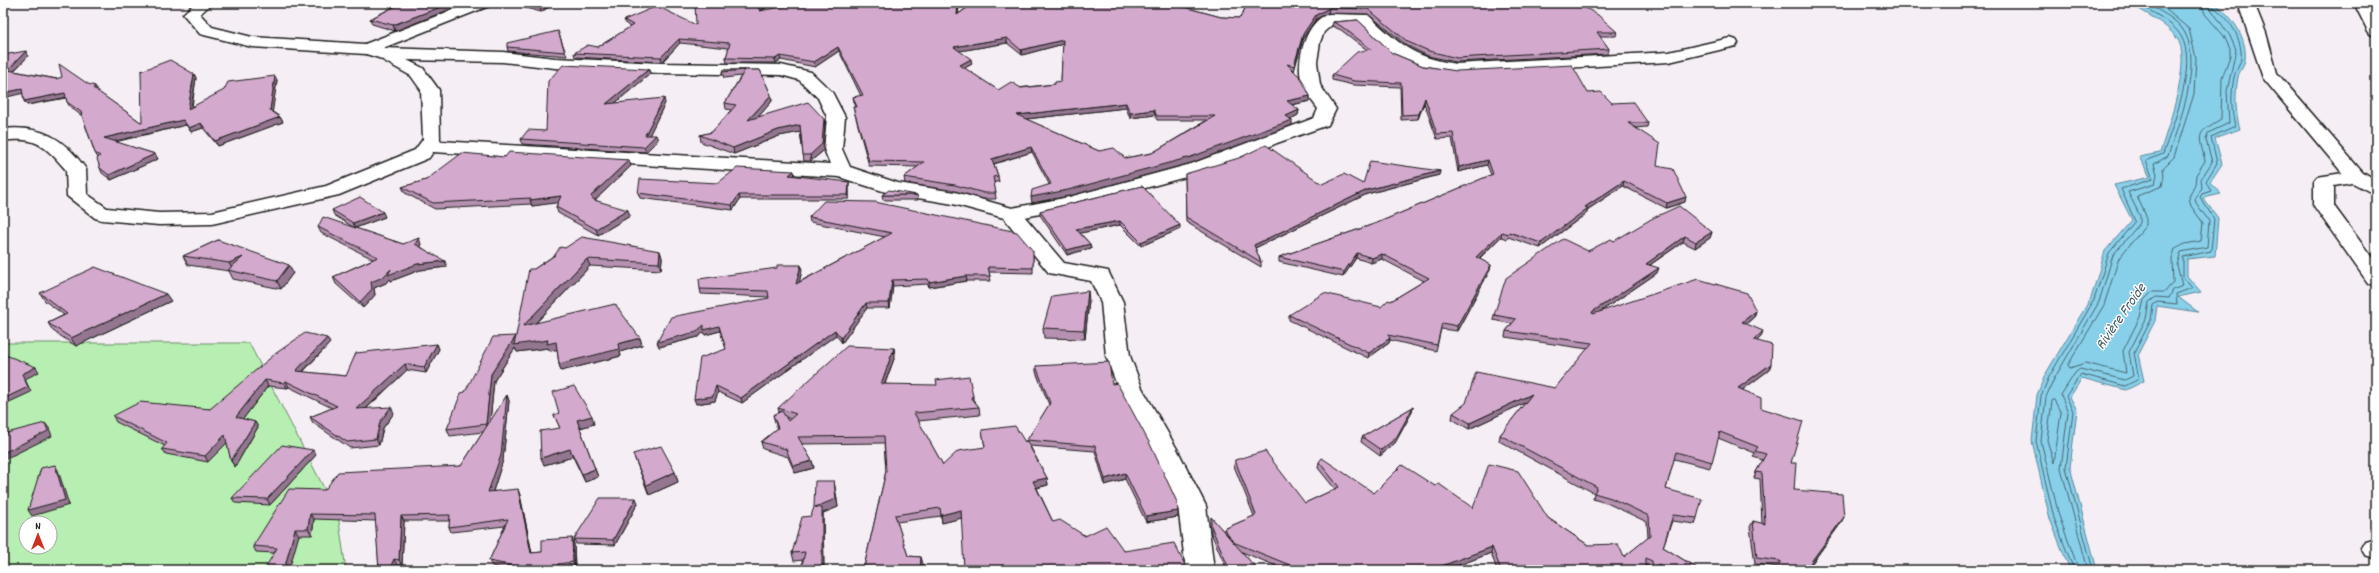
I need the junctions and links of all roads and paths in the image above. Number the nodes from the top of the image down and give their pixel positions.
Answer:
1 (204, 3) edge
2 (484, 3) edge
3 (2246, 3) edge
4 (2362, 3) edge
5 (2376, 31) edge
6 (1730, 43) dead end
7 (376, 52) junction
8 (3, 135) edge
9 (428, 146) junction
10 (842, 171) junction
11 (2356, 177) junction
12 (2376, 189) edge
13 (1011, 214) junction
14 (2376, 278) edge
15 (1200, 570) edge

1 - 7 street
2 - 7 street
3 - 11 street
4 - 5 street
6 - 13 street
7 - 9 street
7 - 10 street
8 - 9 street
9 - 10 street
10 - 13 street
11 - 12 street
11 - 14 street
13 - 15 street

